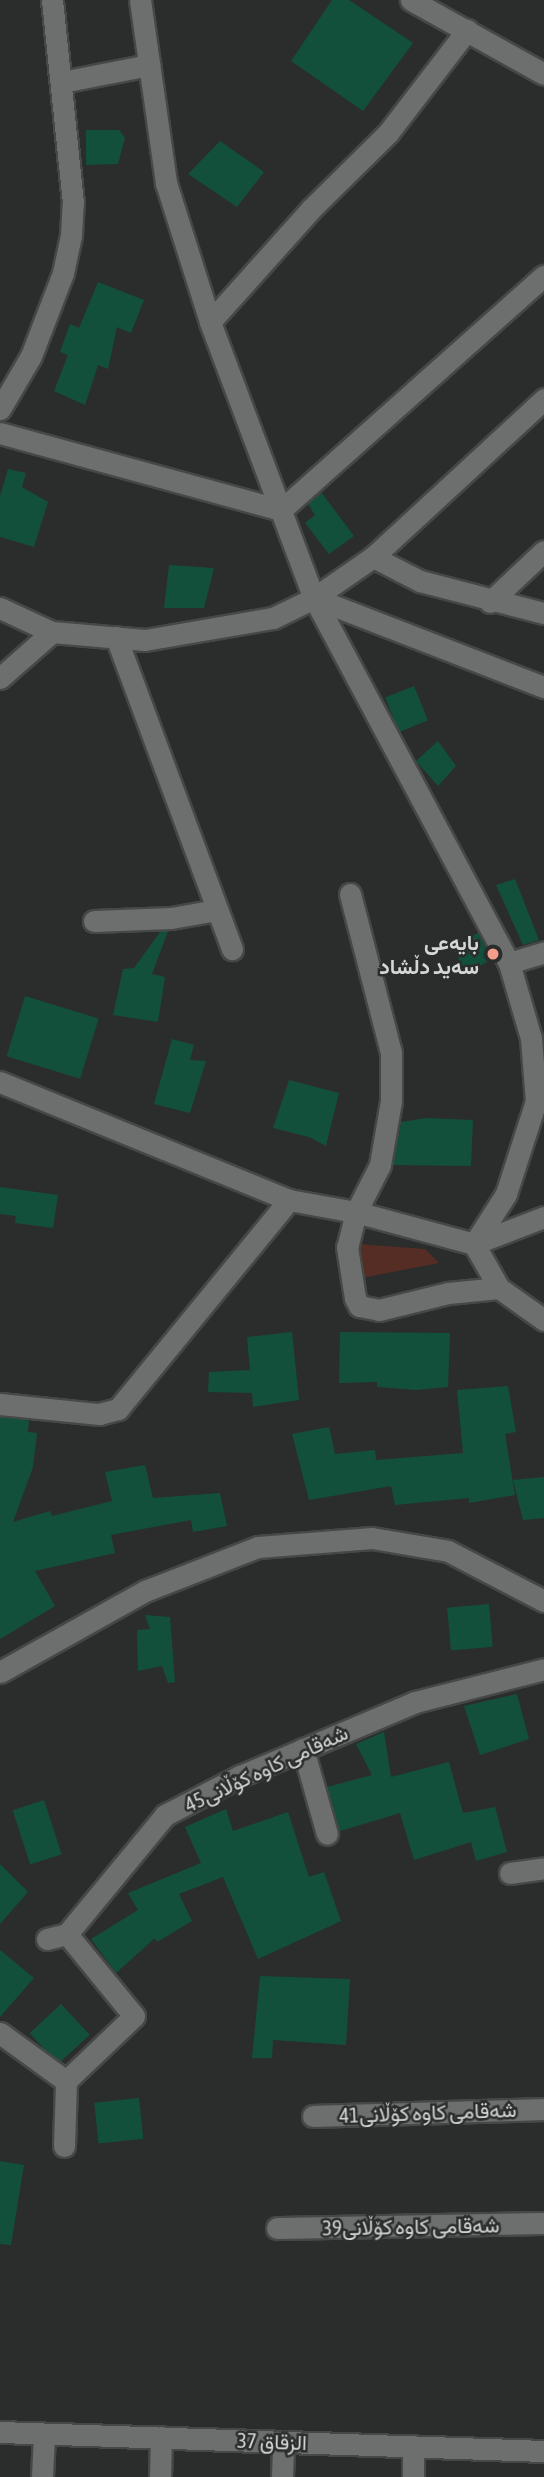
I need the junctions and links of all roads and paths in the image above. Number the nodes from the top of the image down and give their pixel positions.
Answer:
1 (52, 0) edge
2 (141, 0) edge
3 (411, 0) edge
4 (467, 30) junction
5 (149, 65) junction
6 (544, 74) edge
7 (62, 82) junction
8 (544, 276) edge
9 (209, 322) junction
10 (544, 400) edge
11 (0, 409) edge
12 (0, 433) edge
13 (281, 510) junction
14 (544, 551) edge
15 (373, 557) junction
16 (314, 597) junction
17 (490, 602) junction
18 (0, 608) edge
19 (544, 613) edge
20 (52, 632) junction
21 (116, 637) junction
22 (0, 678) edge
23 (544, 687) edge
24 (350, 894) dead end
25 (217, 910) junction
26 (94, 921) dead end
27 (232, 949) dead end
28 (544, 952) edge
29 (509, 963) junction
30 (0, 1082) edge
31 (289, 1200) junction
32 (356, 1212) junction
33 (544, 1217) edge
34 (474, 1244) junction
35 (499, 1288) junction
36 (544, 1320) edge
37 (0, 1404) edge
38 (544, 1601) edge
39 (544, 1669) edge
40 (0, 1672) edge
41 (303, 1749) junction
42 (327, 1834) dead end
43 (544, 1868) edge
44 (510, 1873) dead end
45 (0, 2033) edge
46 (66, 2081) junction
47 (544, 2109) edge
48 (313, 2116) dead end
49 (64, 2146) dead end
50 (544, 2223) edge
51 (277, 2228) dead end
52 (0, 2432) edge
53 (44, 2434) junction
54 (161, 2437) junction
55 (283, 2442) junction
56 (413, 2446) junction
57 (544, 2451) edge
58 (42, 2477) edge
59 (160, 2477) edge
60 (282, 2477) edge
61 (413, 2477) edge

1 - 7 street
2 - 5 street
3 - 4 street
4 - 6 street
4 - 9 street
5 - 7 street
5 - 9 street
7 - 11 street
8 - 13 street
9 - 13 street
10 - 15 street
12 - 13 street
13 - 16 street
14 - 17 street
15 - 16 street
15 - 17 street
16 - 21 street
16 - 23 street
16 - 29 street
17 - 19 street
18 - 20 street
20 - 21 street
20 - 22 street
21 - 25 street
24 - 32 street
25 - 26 street
25 - 27 street
28 - 29 street
29 - 34 street
30 - 31 street
31 - 32 street
31 - 37 street
32 - 34 street
32 - 35 street
33 - 34 street
34 - 35 street
35 - 36 street
38 - 40 street
39 - 41 street, شەقامی کاوە کۆڵانی45
41 - 42 street
41 - 46 street, شەقامی کاوە کۆڵانی45
43 - 44 street
45 - 46 street
46 - 49 street
47 - 48 street, شەقامی کاوە کۆڵانی41
50 - 51 street, شەقامی کاوە کۆڵانی39
52 - 53 street, الزقاق 37
53 - 54 street, الزقاق 37
53 - 58 street
54 - 55 street, الزقاق 37
54 - 59 street
55 - 56 street, الزقاق 37
55 - 60 street
56 - 57 street, الزقاق 37
56 - 61 street

